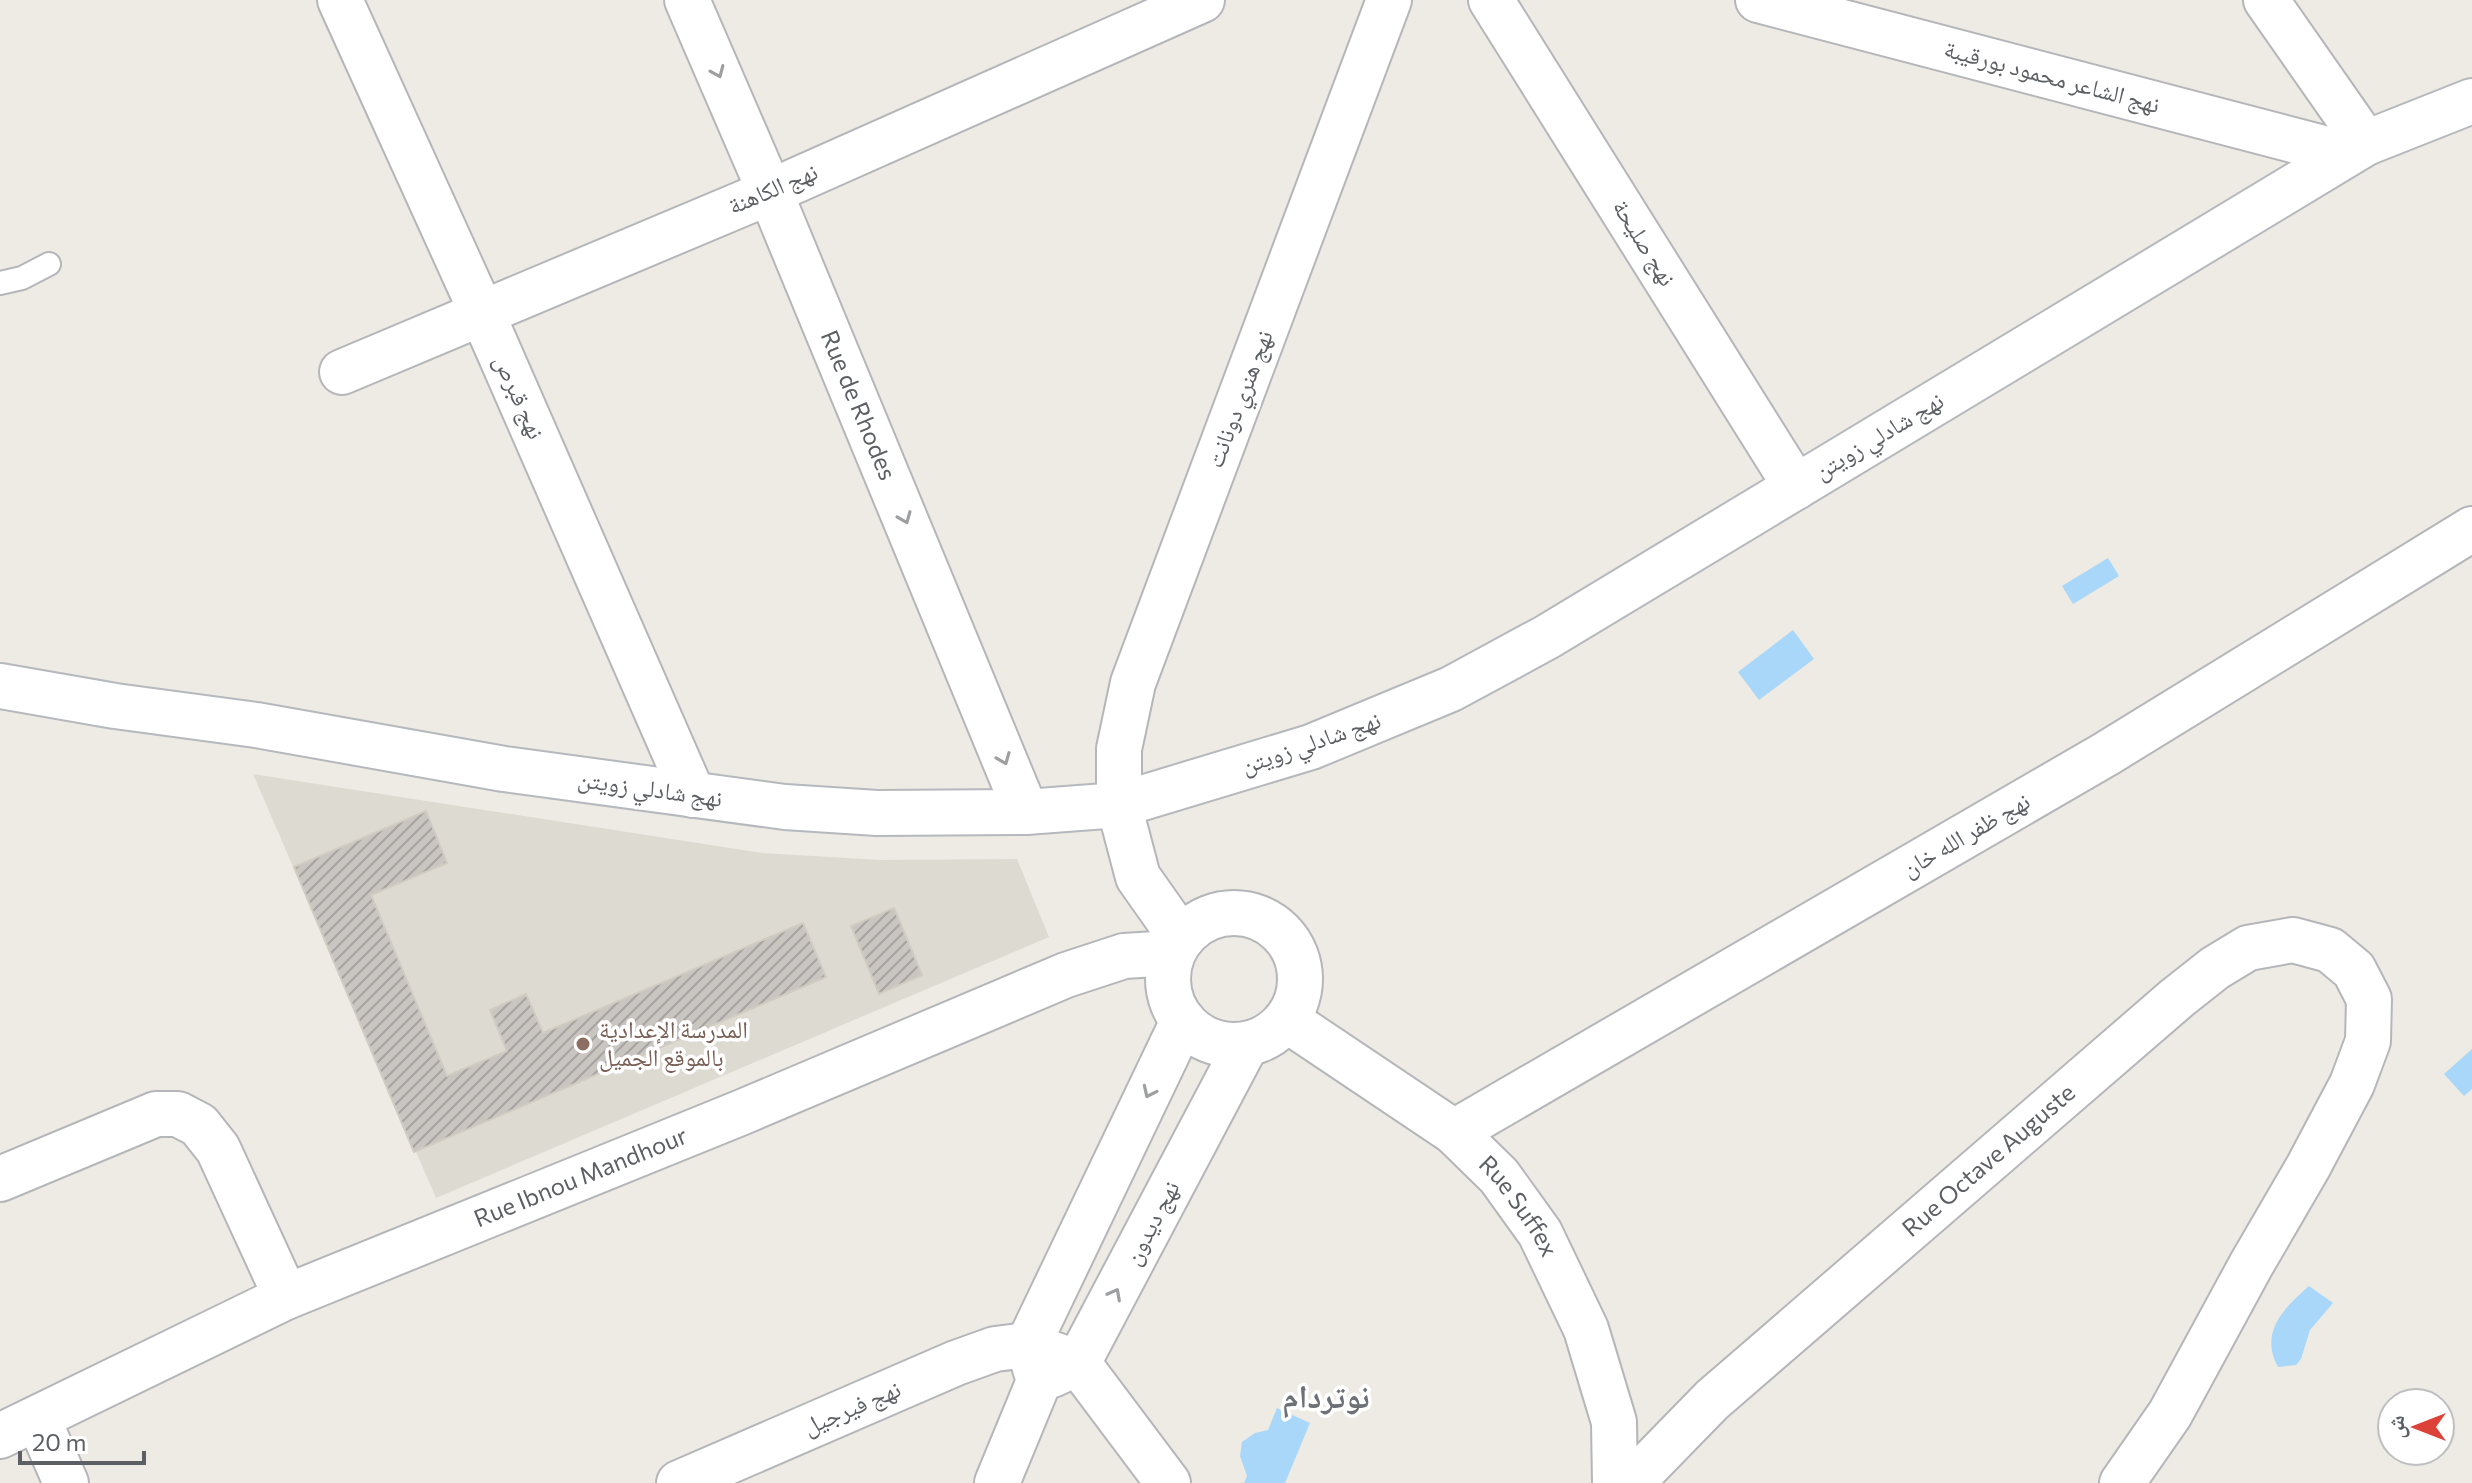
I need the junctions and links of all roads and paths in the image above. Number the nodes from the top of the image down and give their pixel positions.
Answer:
1 (340, 0) edge
2 (687, 0) edge
3 (1202, 0) edge
4 (1389, 0) edge
5 (1491, 0) edge
6 (1758, 0) edge
7 (2266, 0) edge
8 (2472, 101) edge
9 (2356, 148) junction
10 (770, 192) junction
11 (49, 264) dead end
12 (0, 283) edge
13 (482, 313) junction
14 (342, 372) dead end
15 (1796, 487) junction
16 (2472, 529) edge
17 (0, 686) edge
18 (693, 795) junction
19 (1119, 805) junction
20 (1026, 812) junction
21 (1177, 946) junction
22 (1287, 1020) junction
23 (1183, 1021) junction
24 (1246, 1045) junction
25 (1454, 1132) junction
26 (0, 1179) edge
27 (286, 1297) junction
28 (1033, 1363) junction
29 (1078, 1363) junction
30 (19, 1428) edge
31 (66, 1483) edge
32 (679, 1483) edge
33 (997, 1483) edge
34 (1168, 1483) edge
35 (1615, 1483) edge
36 (1631, 1483) edge
37 (2122, 1483) edge

1 - 13 street, نهج قبرص
2 -> 10 street, Rue de Rhodes
3 - 10 street, نهج الكاهنة
4 - 19 street, نهج هنري دونانت
5 - 15 street, نهج صليحة
6 - 9 street, نهج الشاعر محمود بورقيبة
7 - 9 street
8 - 9 street, نهج شادلي زويتن
9 - 15 street, نهج شادلي زويتن
10 - 13 street, نهج الكاهنة
10 -> 20 street, Rue de Rhodes
11 - 12 lane
13 - 14 street, نهج الكاهنة
13 - 18 street, نهج قبرص
15 - 19 street, نهج شادلي زويتن
16 - 25 street, نهج ظفر الله خان
17 - 18 street, نهج شادلي زويتن
18 - 20 street, نهج شادلي زويتن
19 - 20 street, نهج شادلي زويتن
19 - 21 street, نهج هنري دونانت
21 - 22 street
21 - 23 street
21 - 27 street, Rue Ibnou Mandhour
22 - 24 street
22 - 25 street, Rue Suffex
23 - 24 street
23 -> 28 street
29 -> 24 street, نهج ديدون
25 - 35 street, Rue Suffex
26 - 27 street
27 - 30 street, Rue Ibnou Mandhour
28 - 29 street
28 - 32 street, نهج فيرجيل
28 - 33 street
29 - 34 street
30 - 31 street
36 - 37 street, Rue Octave Auguste

